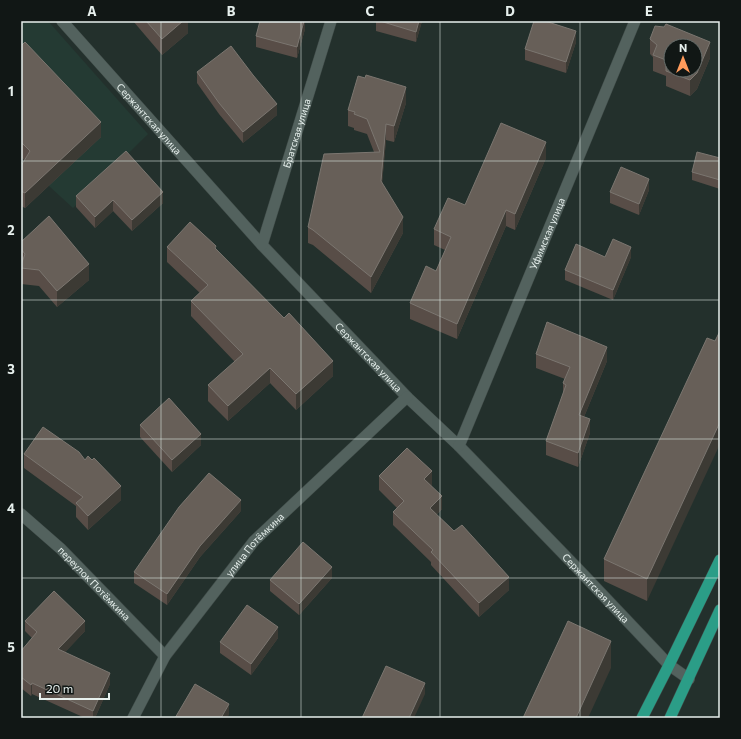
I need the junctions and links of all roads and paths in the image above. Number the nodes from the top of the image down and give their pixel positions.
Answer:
1 (62, 21) edge
2 (331, 21) edge
3 (635, 21) edge
4 (262, 245) junction
5 (407, 397) junction
6 (459, 446) junction
7 (21, 514) edge
8 (720, 560) edge
9 (720, 610) edge
10 (165, 656) junction
11 (669, 664) junction
12 (689, 679) junction
13 (133, 718) edge
14 (642, 718) edge
15 (670, 718) edge

1 - 4 street, Сержантская улица
2 - 4 street, Братская улица
3 - 6 street, Уфимская улица
4 - 5 street, Сержантская улица
5 - 6 street, Сержантская улица
5 - 10 street, улица Потёмкина
6 - 11 street, Сержантская улица
7 - 10 street, переулок Потёмкина
8 - 11 main road
9 - 12 main road
10 - 13 street, улица Потёмкина
11 - 12 street, Сержантская улица
11 - 14 main road
12 - 15 main road

